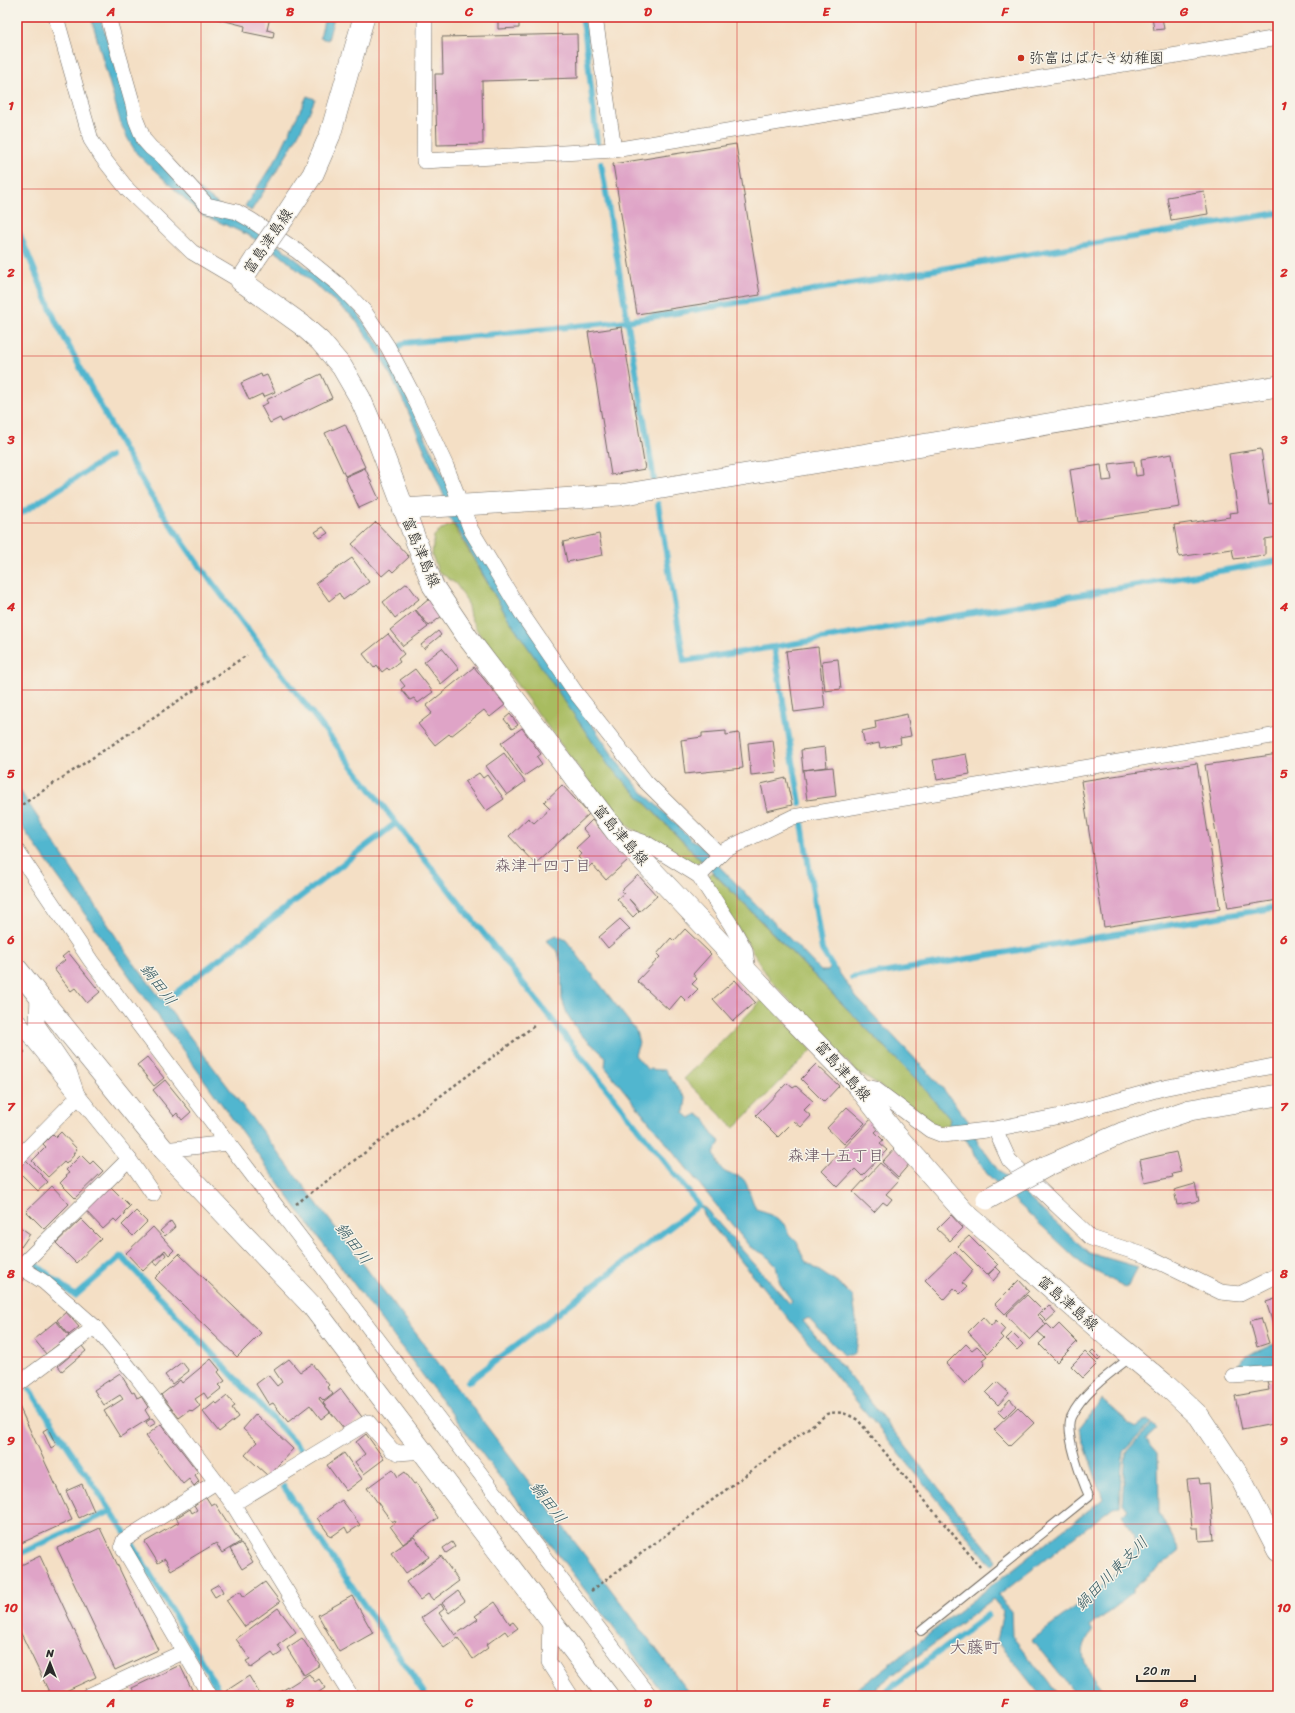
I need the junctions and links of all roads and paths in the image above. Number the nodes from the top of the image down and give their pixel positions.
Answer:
1 (56, 17) edge
2 (108, 17) edge
3 (364, 17) edge
4 (425, 17) edge
5 (596, 17) edge
6 (1278, 38) edge
7 (614, 150) junction
8 (241, 281) junction
9 (1278, 386) edge
10 (461, 505) junction
11 (403, 509) junction
12 (247, 655) dead end
13 (1278, 735) edge
14 (17, 808) edge
15 (616, 832) junction
16 (17, 851) edge
17 (718, 857) junction
18 (702, 873) junction
19 (17, 970) edge
20 (748, 971) junction
21 (38, 995) junction
22 (17, 1020) edge
23 (534, 1026) dead end
24 (1278, 1065) edge
25 (858, 1086) junction
26 (1278, 1094) edge
27 (78, 1097) junction
28 (995, 1129) junction
29 (228, 1143) junction
30 (164, 1150) junction
31 (17, 1159) edge
32 (129, 1159) junction
33 (153, 1194) dead end
34 (294, 1206) dead end
35 (964, 1212) junction
36 (19, 1266) edge
37 (1278, 1275) edge
38 (95, 1327) junction
39 (1132, 1357) junction
40 (1278, 1373) edge
41 (1232, 1376) dead end
42 (17, 1385) edge
43 (424, 1452) junction
44 (216, 1482) junction
45 (233, 1504) junction
46 (1278, 1551) edge
47 (981, 1569) dead end
48 (588, 1593) dead end
49 (550, 1617) junction
50 (921, 1631) dead end
51 (183, 1652) junction
52 (88, 1696) edge
53 (210, 1696) edge
54 (351, 1696) edge
55 (571, 1696) edge
56 (608, 1696) edge
57 (650, 1696) edge

1 - 8 street
2 - 10 street
3 - 8 street, 富島津島線, bridge
4 - 7 street
5 - 7 street
6 - 7 street
8 - 11 street, 富島津島線
9 - 10 street
10 - 11 street
10 - 17 street
11 - 15 street, 富島津島線
12 - 14 path
13 - 17 street
15 - 18 street
15 - 20 street, 富島津島線
16 - 29 street
17 - 18 street
18 - 20 street
19 - 21 street
20 - 25 street, 富島津島線
21 - 27 street
21 - 30 street
22 - 27 street
23 - 34 path
24 - 28 street
25 - 28 street
25 - 35 street, 富島津島線
26 - 35 street, bridge
27 - 31 street
27 - 32 street
28 - 37 street
29 - 30 street
29 - 57 street
30 - 43 street
32 - 33 street
32 - 36 street
35 - 39 street, 富島津島線
36 - 38 street
38 - 42 street
38 - 44 street
39 - 46 street, 富島津島線
39 - 50 lane
40 - 41 street
43 - 45 street
43 - 49 street
44 - 45 street
44 - 51 street
45 - 54 street
47 - 48 path
49 - 55 street
49 - 56 street
51 - 52 street
51 - 53 street

